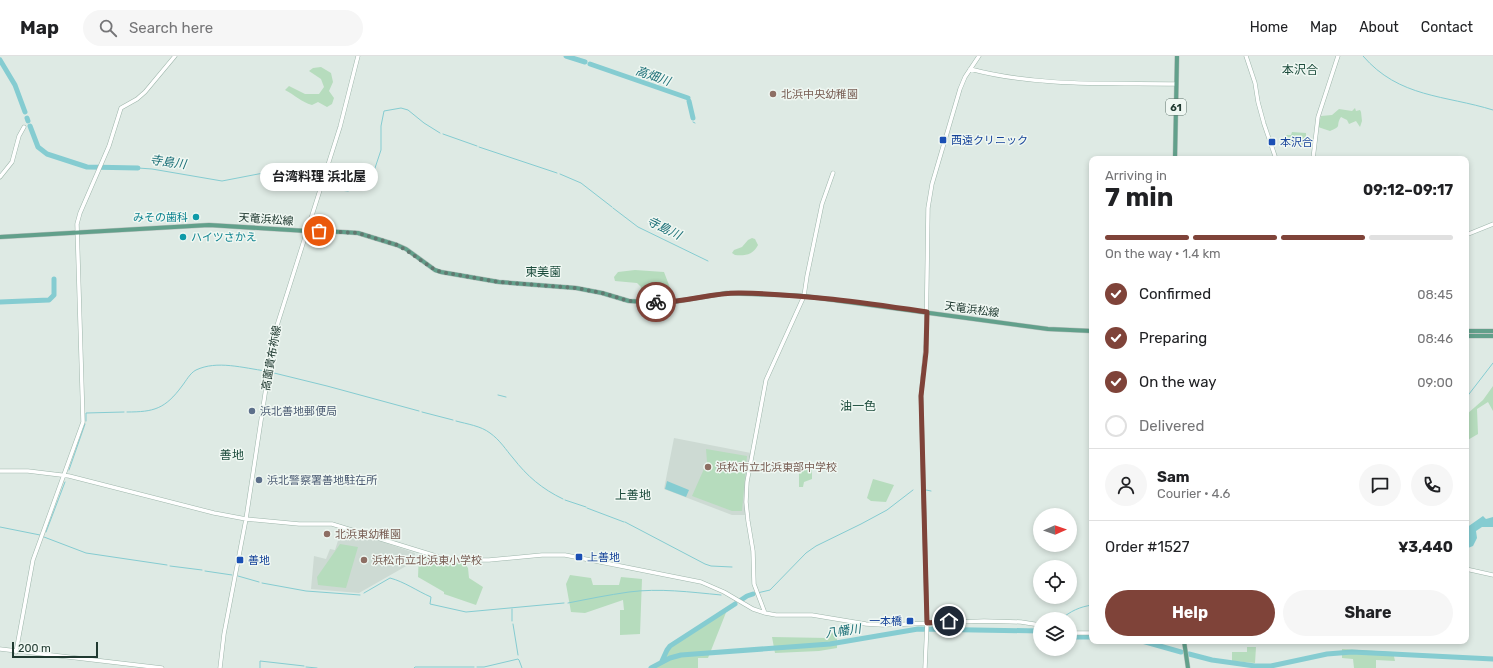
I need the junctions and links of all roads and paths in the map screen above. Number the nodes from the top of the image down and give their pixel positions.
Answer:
1 (175, 56) edge
2 (358, 56) edge
3 (979, 56) edge
4 (1177, 56) edge
5 (1246, 56) edge
6 (1338, 56) edge
7 (970, 69) junction
8 (1176, 84) junction
9 (24, 127) dead end
10 (1175, 156) edge
11 (1275, 156) edge
12 (1313, 156) edge
13 (833, 173) dead end
14 (0, 177) edge
15 (1493, 224) edge
16 (306, 231) junction
17 (76, 233) junction
18 (1469, 234) edge
19 (0, 237) edge
20 (804, 296) junction
21 (927, 312) junction
22 (1089, 331) edge
23 (1469, 331) edge
24 (1493, 331) edge
25 (1469, 336) edge
26 (1493, 336) edge
27 (0, 471) edge
28 (64, 475) junction
29 (246, 519) junction
30 (1469, 570) edge
31 (1493, 575) edge
32 (765, 613) junction
33 (927, 624) junction
34 (1033, 624) edge
35 (1077, 633) edge
36 (1089, 633) edge
37 (1184, 644) edge
38 (0, 649) edge
39 (16, 652) junction
40 (162, 668) edge
41 (220, 668) edge
42 (925, 668) edge
43 (1188, 668) edge

1 - 17 street
2 - 16 street, 高薗貴布祢線
3 - 7 street
4 - 8 main road, 61
5 - 11 street
6 - 12 street
7 - 8 street
7 - 21 street
8 - 10 main road, 61
9 - 14 street
13 - 20 street
15 - 18 street
16 - 17 main road, 天竜浜松線
16 - 20 main road, 天竜浜松線
16 - 29 street, 高薗貴布祢線
17 - 19 main road, 天竜浜松線
17 - 28 street
20 - 21 main road, 天竜浜松線
20 - 32 street
21 - 22 main road, 天竜浜松線
21 - 33 street
23 - 24 main road
25 - 26 main road
27 - 28 street
28 - 29 street
28 - 39 street
29 - 32 street
29 - 41 street, 高薗貴布祢線
30 - 31 street
32 - 33 street
33 - 34 street
33 - 42 street
35 - 36 street
37 - 43 main road
38 - 39 street
39 - 40 street

